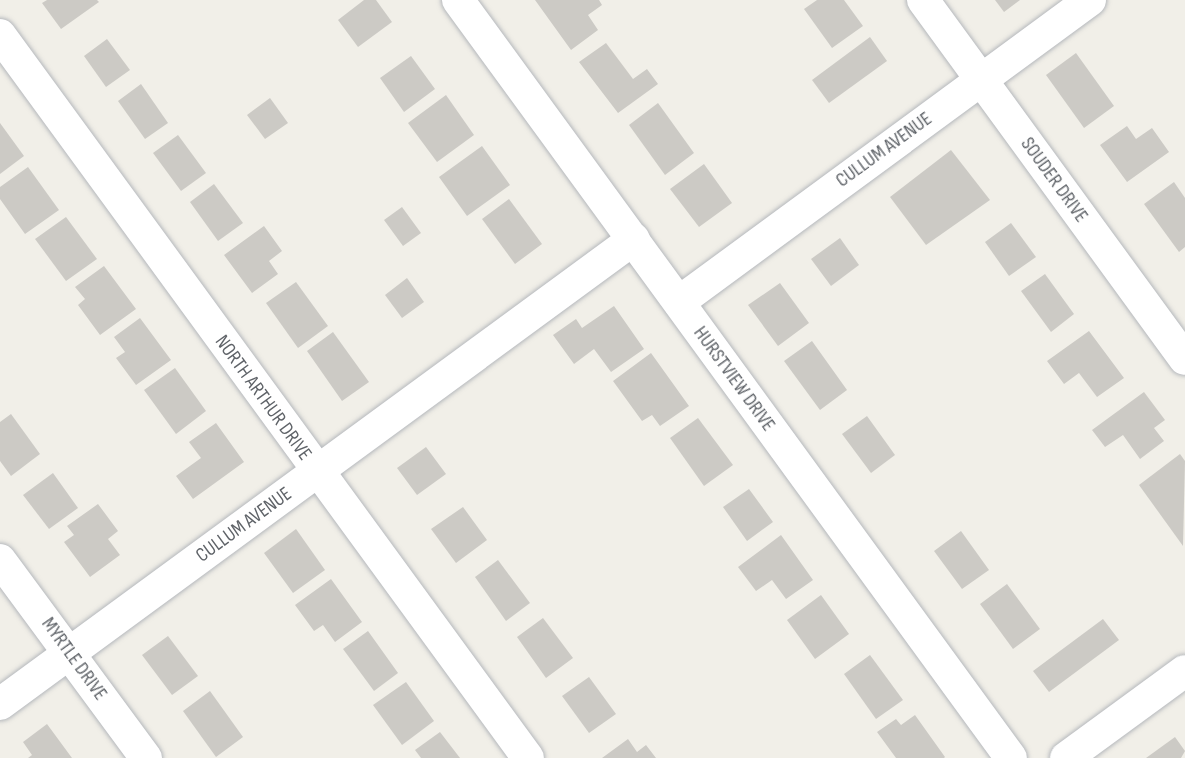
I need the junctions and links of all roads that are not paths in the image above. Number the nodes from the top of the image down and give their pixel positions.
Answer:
1 (458, 0) edge
2 (923, 0) edge
3 (1090, 0) edge
4 (0, 35) edge
5 (980, 79) junction
6 (634, 239) junction
7 (679, 302) junction
8 (1185, 359) edge
9 (317, 471) junction
10 (0, 560) edge
11 (70, 652) junction
12 (1185, 671) edge
13 (0, 704) edge
14 (146, 758) edge
15 (528, 758) edge
16 (1011, 758) edge
17 (1066, 758) edge

1 - 6 street, HURSTVIEW DRIVE
2 - 5 street, SOUDER DRIVE
3 - 5 street, CULLUM AVENUE
4 - 9 street, NORTH ARTHUR DRIVE
5 - 7 street, CULLUM AVENUE
5 - 8 street, SOUDER DRIVE
6 - 7 street, HURSTVIEW DRIVE
6 - 9 street, CULLUM AVENUE
7 - 16 street, HURSTVIEW DRIVE
9 - 11 street, CULLUM AVENUE
9 - 15 street, NORTH ARTHUR DRIVE
10 - 11 street, MYRTLE DRIVE
11 - 13 street, CULLUM AVENUE
11 - 14 street, MYRTLE DRIVE
12 - 17 street

